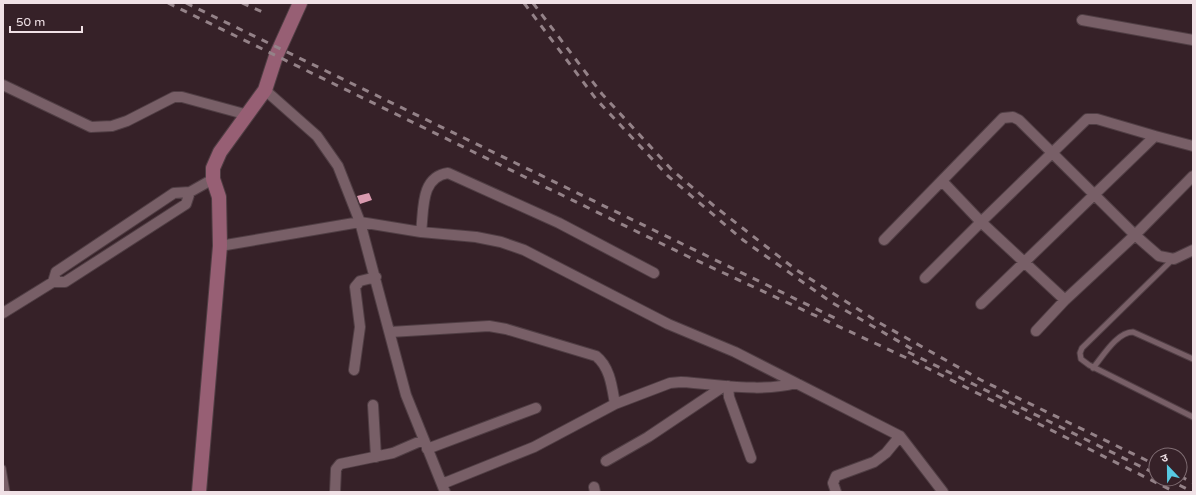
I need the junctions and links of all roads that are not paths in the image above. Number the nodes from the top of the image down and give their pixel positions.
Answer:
1 (300, 3) edge
2 (1082, 20) dead end
3 (1193, 40) edge
4 (3, 85) edge
5 (265, 90) junction
6 (248, 115) junction
7 (1154, 136) junction
8 (1193, 146) edge
9 (1052, 152) junction
10 (1193, 176) edge
11 (213, 179) junction
12 (942, 181) junction
13 (190, 192) junction
14 (1095, 195) junction
15 (360, 222) junction
16 (981, 222) junction
17 (421, 232) junction
18 (1137, 237) junction
19 (884, 240) dead end
20 (220, 246) junction
21 (1193, 250) edge
22 (1174, 259) junction
23 (1024, 262) junction
24 (654, 273) dead end
25 (376, 277) junction
26 (925, 278) dead end
27 (53, 282) junction
28 (1065, 300) junction
29 (981, 304) dead end
30 (3, 313) edge
31 (1036, 331) dead end
32 (390, 332) junction
33 (1193, 359) edge
34 (1094, 368) junction
35 (354, 370) dead end
36 (796, 383) junction
37 (726, 386) junction
38 (615, 404) junction
39 (373, 405) dead end
40 (536, 408) dead end
41 (1193, 417) edge
42 (900, 436) junction
43 (425, 445) junction
44 (376, 457) junction
45 (751, 458) dead end
46 (606, 461) dead end
47 (3, 468) edge
48 (443, 488) edge
49 (6, 492) edge
50 (199, 492) edge
51 (334, 492) edge
52 (836, 492) edge
53 (943, 492) edge

1 - 5 street
2 - 3 street
4 - 6 street
5 - 6 street
5 - 15 street
6 - 11 street
7 - 8 street
7 - 9 street
7 - 14 street
9 - 12 street
9 - 14 street
9 - 16 street
10 - 18 street
11 - 13 street
11 - 20 street
12 - 16 street
12 - 19 street
13 - 27 street
13 - 27 street
14 - 18 street
14 - 23 street
15 - 17 street
15 - 20 street
15 - 25 street
16 - 23 street
16 - 26 street
17 - 24 street
17 - 36 street
18 - 22 street
18 - 28 street
20 - 50 street
21 - 22 street
22 - 34 lane
23 - 28 street
23 - 29 street
25 - 32 street
25 - 35 street
27 - 30 street
28 - 31 street
32 - 38 street
32 - 43 street
33 - 34 lane
34 - 41 lane
36 - 37 street
36 - 42 street
37 - 38 street
37 - 45 street
37 - 46 street
38 - 48 street
39 - 44 street
40 - 43 street
42 - 52 street
42 - 53 street
43 - 44 street
43 - 48 street
44 - 51 street
47 - 49 lane

